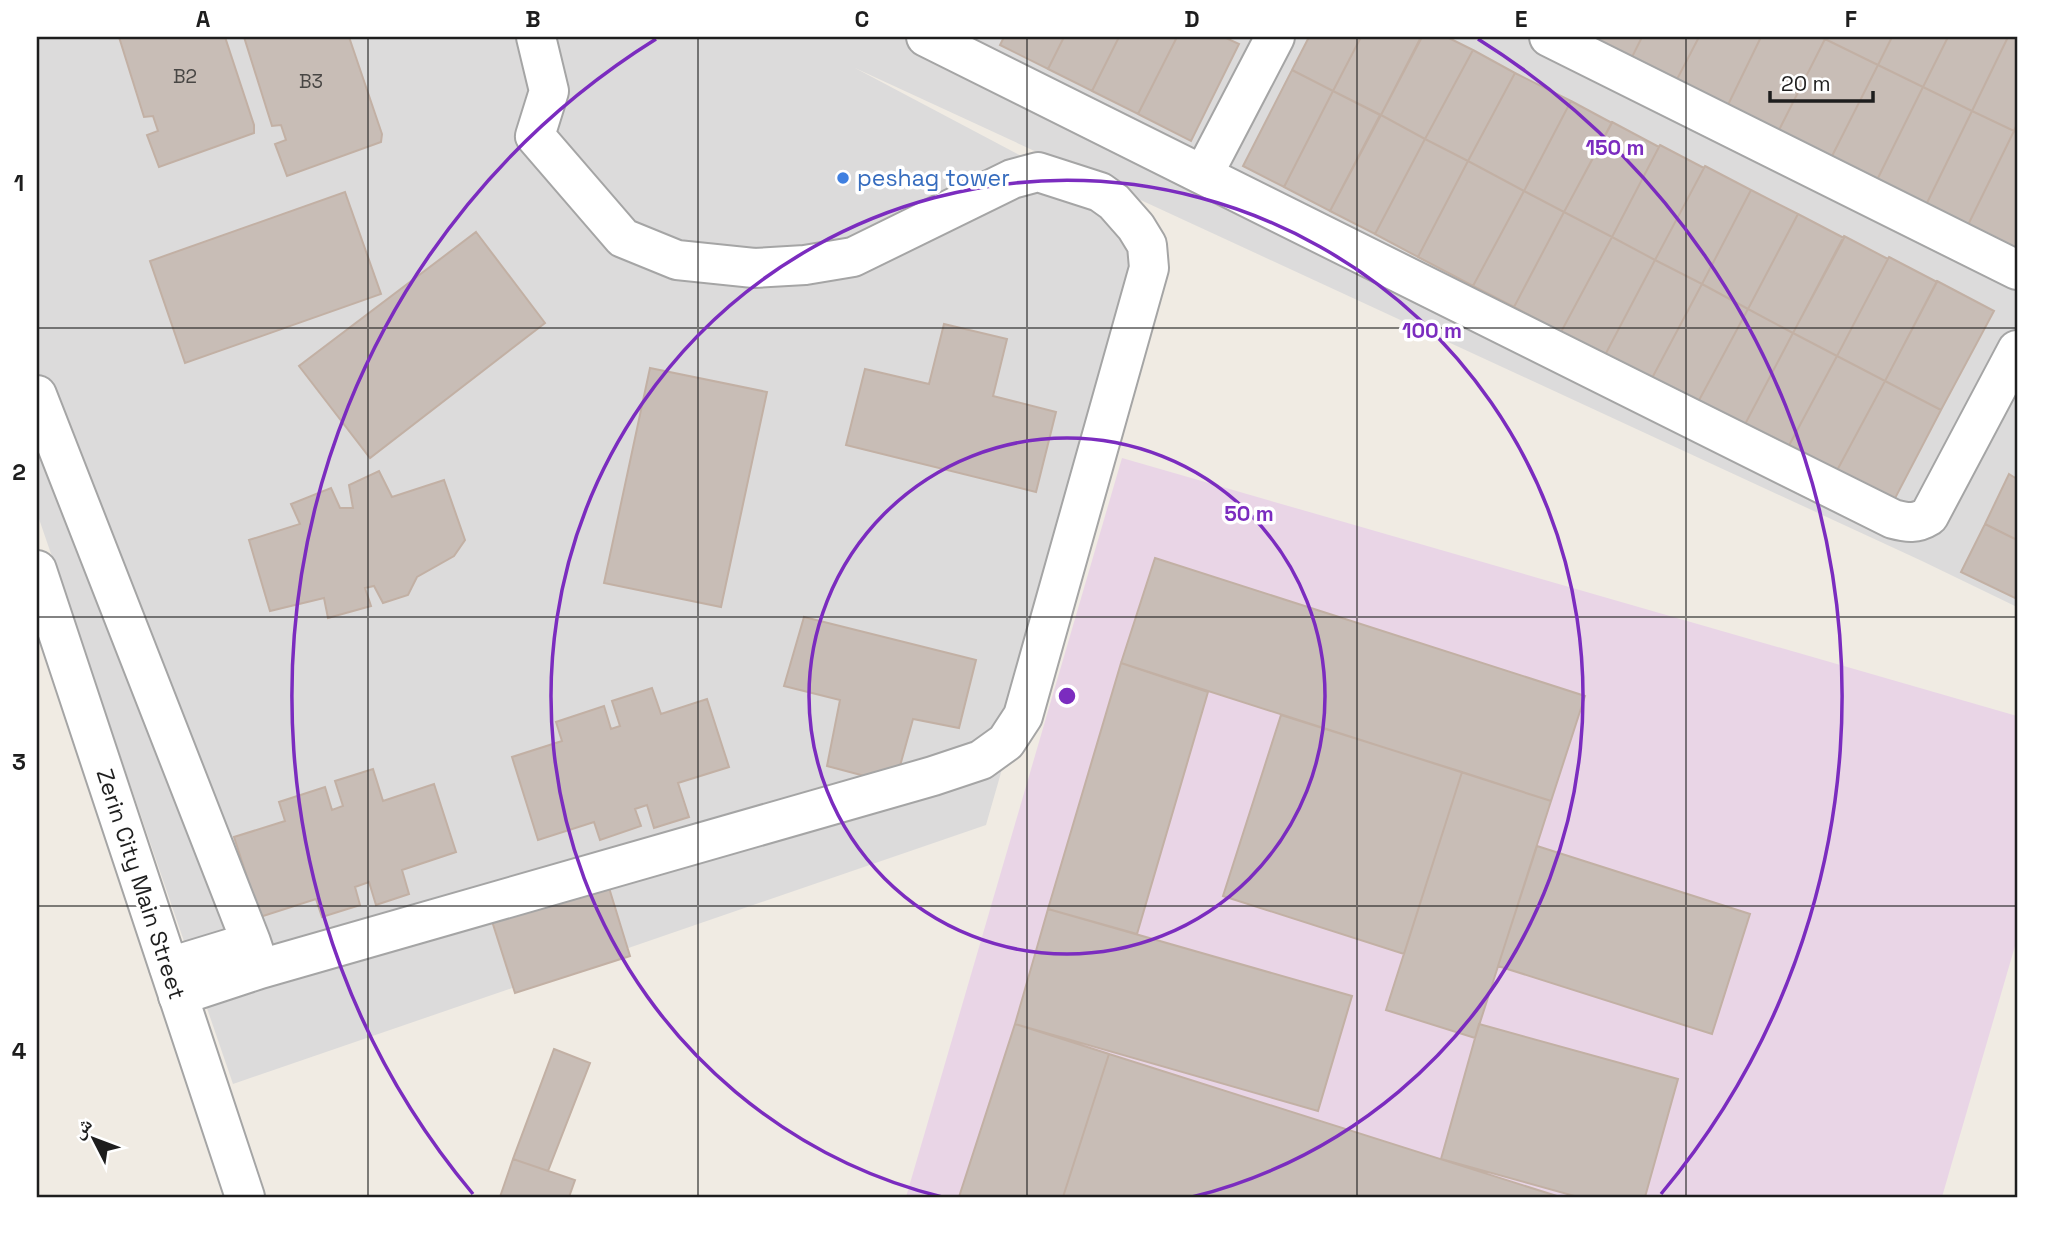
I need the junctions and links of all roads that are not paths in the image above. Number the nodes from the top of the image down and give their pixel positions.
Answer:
1 (536, 37) edge
2 (926, 37) edge
3 (1275, 37) edge
4 (1549, 37) edge
5 (1203, 175) junction
6 (2017, 270) edge
7 (2017, 350) edge
8 (37, 395) edge
9 (37, 570) edge
10 (256, 956) junction
11 (174, 982) junction
12 (245, 1197) edge

1 - 10 street
2 - 5 street
3 - 5 street
4 - 6 street
5 - 7 street
8 - 10 street
9 - 11 street, Zerin City Main Street
10 - 11 street
11 - 12 street, Zerin City Main Street

